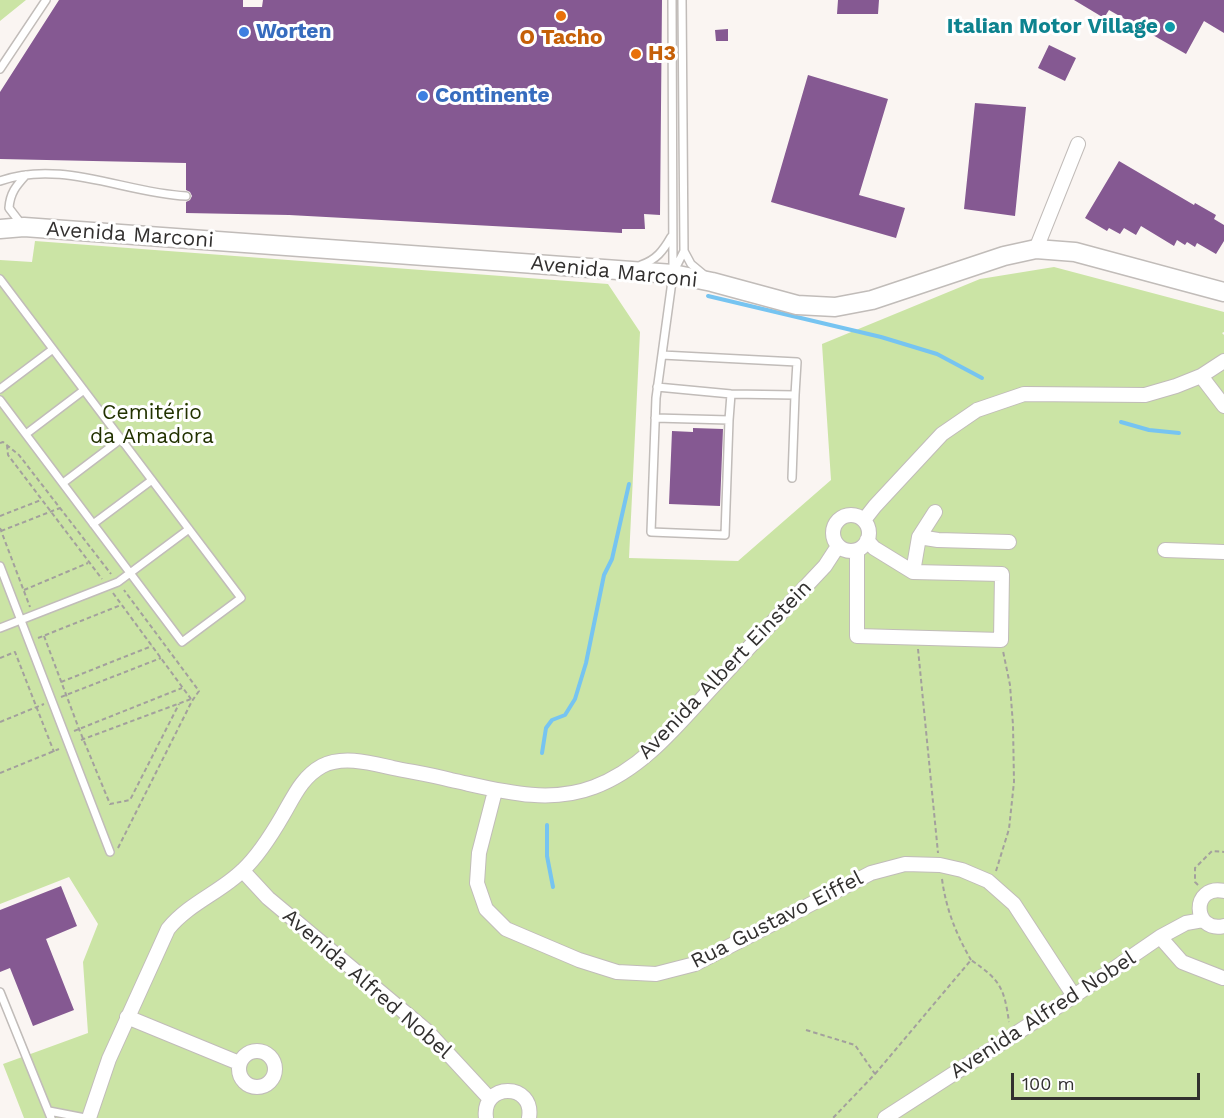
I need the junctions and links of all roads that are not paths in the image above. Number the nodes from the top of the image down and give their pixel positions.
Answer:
1 (46, 0) edge
2 (672, 0) edge
3 (682, 0) edge
4 (0, 69) edge
5 (1078, 144) dead end
6 (26, 175) junction
7 (0, 181) edge
8 (186, 196) dead end
9 (0, 218) edge
10 (24, 227) junction
11 (0, 229) edge
12 (672, 234) junction
13 (1036, 249) junction
14 (684, 251) junction
15 (627, 270) junction
16 (673, 274) junction
17 (0, 279) edge
18 (712, 282) junction
19 (1224, 292) edge
20 (53, 349) junction
21 (662, 356) junction
22 (1224, 361) edge
23 (1201, 376) junction
24 (657, 387) junction
25 (0, 389) edge
26 (84, 390) junction
27 (731, 394) junction
28 (795, 395) junction
29 (0, 400) edge
30 (1224, 406) edge
31 (655, 418) junction
32 (729, 420) junction
33 (26, 434) junction
34 (121, 439) junction
35 (792, 478) dead end
36 (152, 480) junction
37 (63, 483) junction
38 (935, 512) dead end
39 (864, 520) junction
40 (93, 524) junction
41 (189, 529) junction
42 (919, 537) junction
43 (1009, 542) dead end
44 (862, 545) junction
45 (838, 546) junction
46 (1165, 550) dead end
47 (1224, 552) edge
48 (0, 566) edge
49 (913, 572) junction
50 (130, 573) junction
51 (22, 619) junction
52 (0, 628) edge
53 (495, 790) junction
54 (110, 852) road end
55 (243, 871) junction
56 (1224, 891) edge
57 (1203, 920) junction
58 (1224, 926) edge
59 (1160, 937) junction
60 (1223, 978) edge
61 (0, 992) edge
62 (1074, 996) junction
63 (127, 1017) junction
64 (239, 1063) dead end
65 (490, 1099) junction
66 (50, 1115) edge
67 (85, 1118) edge
68 (89, 1118) edge
69 (486, 1118) edge
70 (529, 1118) edge
71 (885, 1118) edge

1 - 4 lane
2 - 12 lane
3 - 14 lane
5 - 13 street
6 - 7 lane
6 - 8 lane
6 - 10 lane
9 - 10 street, Avenida Marconi
10 - 11 street, Avenida Marconi
10 - 15 street, Avenida Marconi
12 - 15 lane
12 - 16 lane
13 - 18 street, Avenida Marconi
13 - 19 street, Avenida Marconi
14 - 16 lane
14 - 18 lane
15 - 16 street, Avenida Marconi
16 - 18 street, Avenida Marconi
16 - 21 lane
17 - 20 lane
20 - 25 lane
20 - 26 lane
21 - 24 lane
21 - 28 lane
22 - 23 street
23 - 30 street
23 - 39 street
24 - 27 lane
24 - 31 lane
26 - 33 lane
26 - 34 lane
27 - 28 lane
27 - 32 lane
28 - 35 lane
29 - 33 lane
31 - 32 lane
31 - 32 lane
33 - 37 lane
34 - 36 lane
34 - 37 lane
36 - 40 lane
36 - 41 lane
37 - 40 lane
38 - 42 street
39 - 44 street
39 - 45 street
40 - 50 lane
41 - 50 lane
41 - 50 lane
42 - 43 street
42 - 49 street
44 - 45 street
44 - 49 street
44 - 49 street
45 - 53 street, Avenida Albert Einstein
46 - 47 street
48 - 51 lane
50 - 51 lane
51 - 52 lane
51 - 54 lane
53 - 55 street, Avenida Albert Einstein
53 - 62 street, Rua Gustavo Eiffel
55 - 63 street, Avenida Albert Einstein
55 - 65 street, Avenida Alfred Nobel
56 - 57 street
57 - 58 street
57 - 59 street, Avenida Alfred Nobel
59 - 60 street
59 - 62 street, Avenida Alfred Nobel
61 - 66 lane
62 - 71 street, Avenida Alfred Nobel
63 - 64 street
63 - 68 street, Avenida Albert Einstein
65 - 69 street
65 - 70 street
66 - 67 lane

